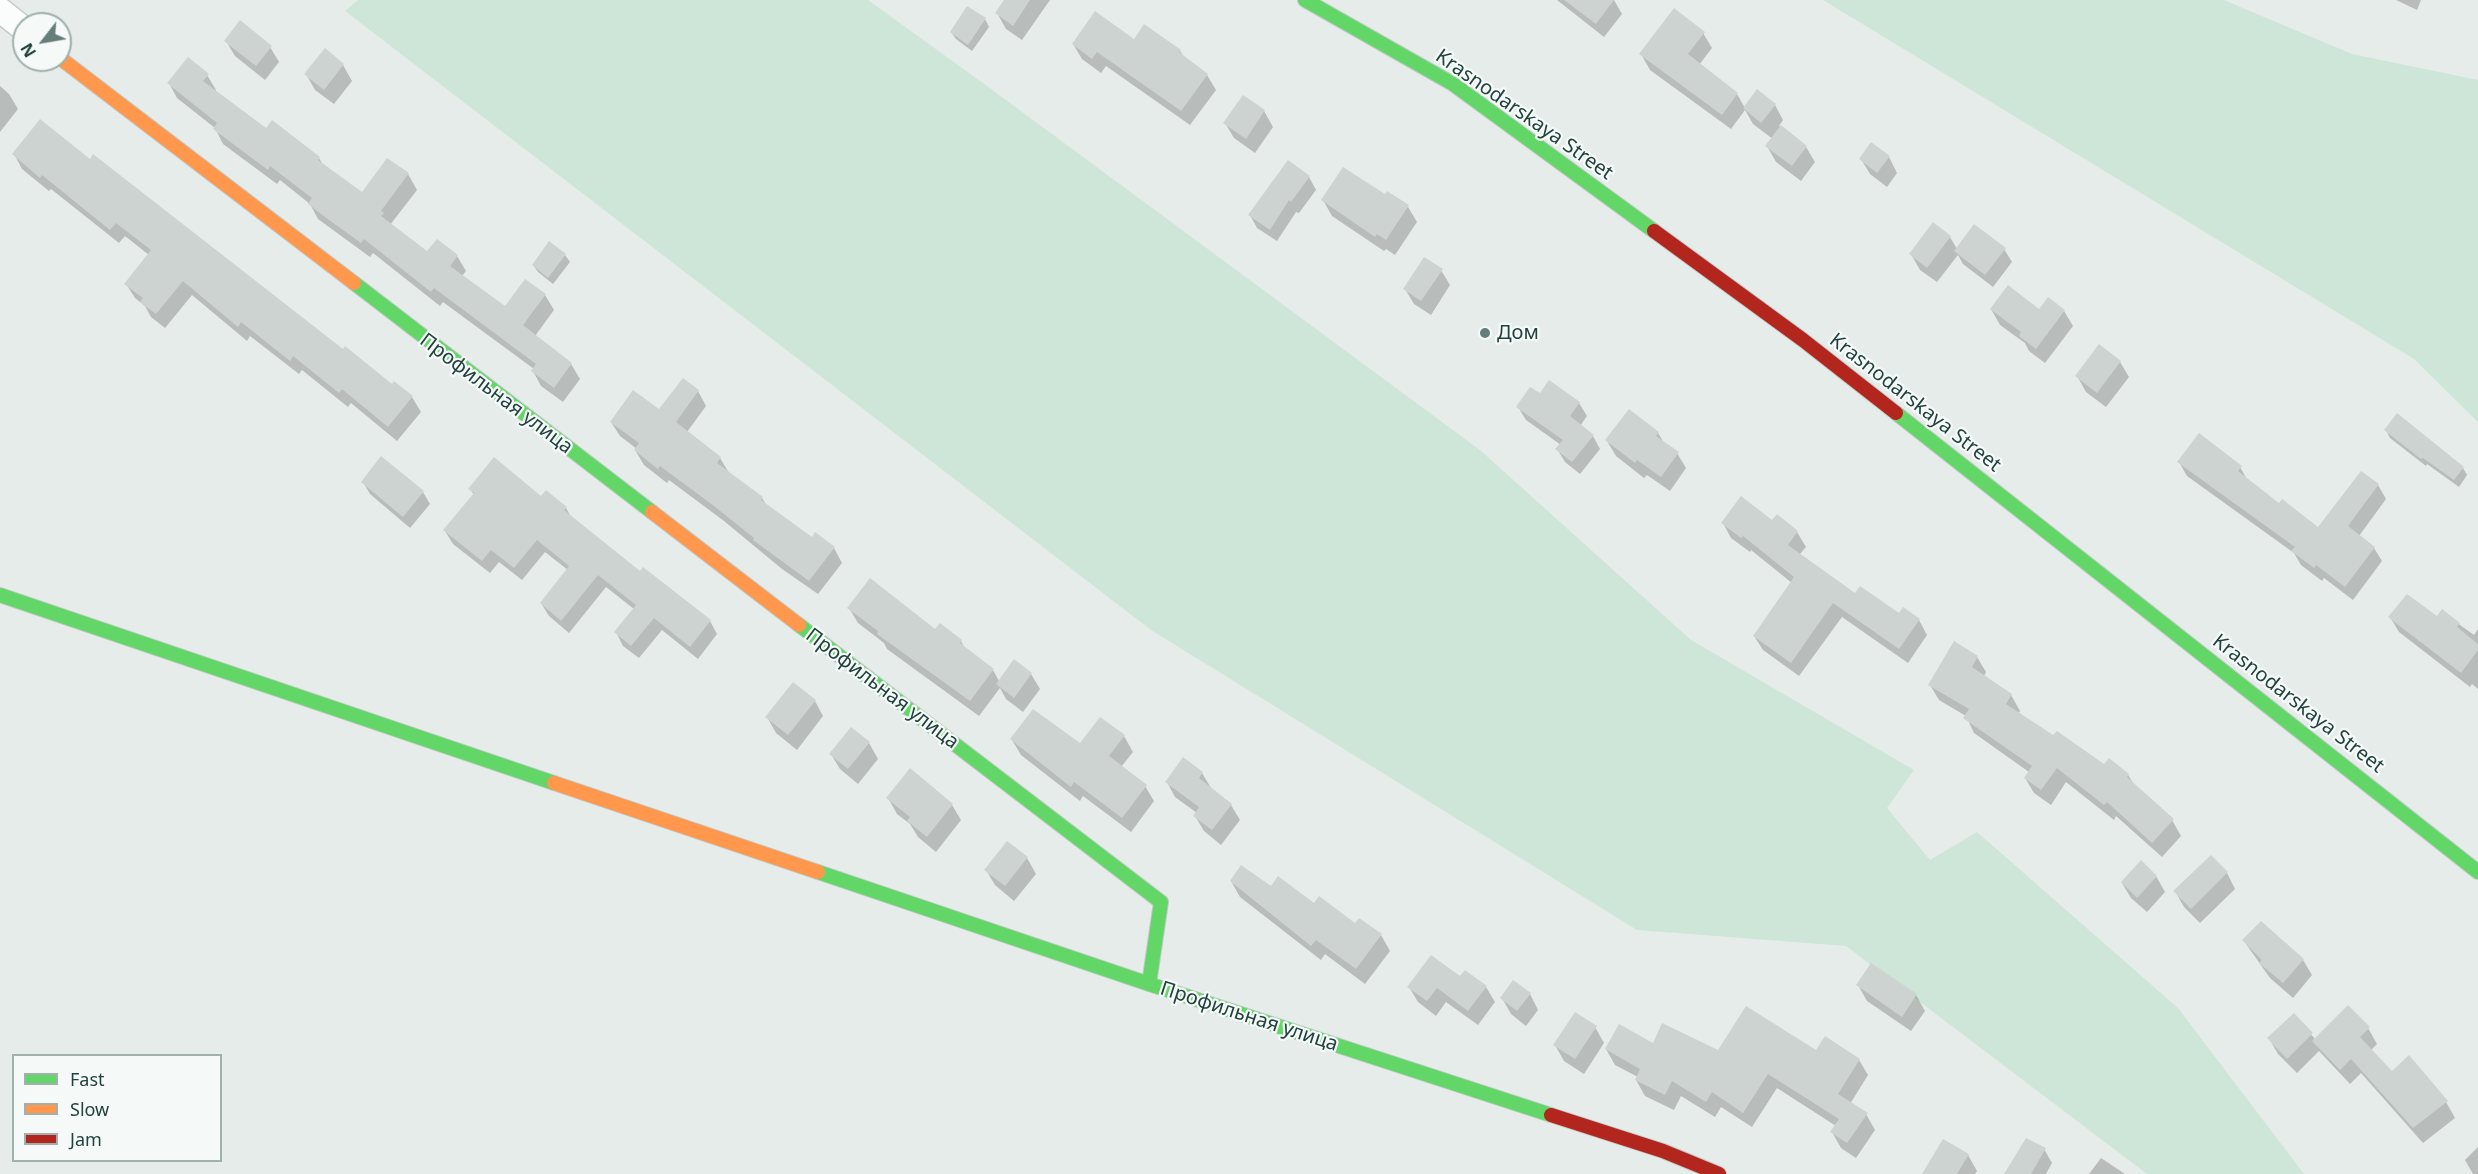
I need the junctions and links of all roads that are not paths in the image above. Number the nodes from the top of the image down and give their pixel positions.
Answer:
1 (1305, 0) edge
2 (0, 10) edge
3 (12, 20) edge
4 (72, 67) edge
5 (0, 596) edge
6 (2478, 872) edge
7 (1149, 984) junction
8 (1719, 1174) edge

1 - 6 street, Krasnodarskaya Street
2 - 3 street
4 - 7 street, Профильная улица
5 - 7 street
7 - 8 street, Профильная улица

